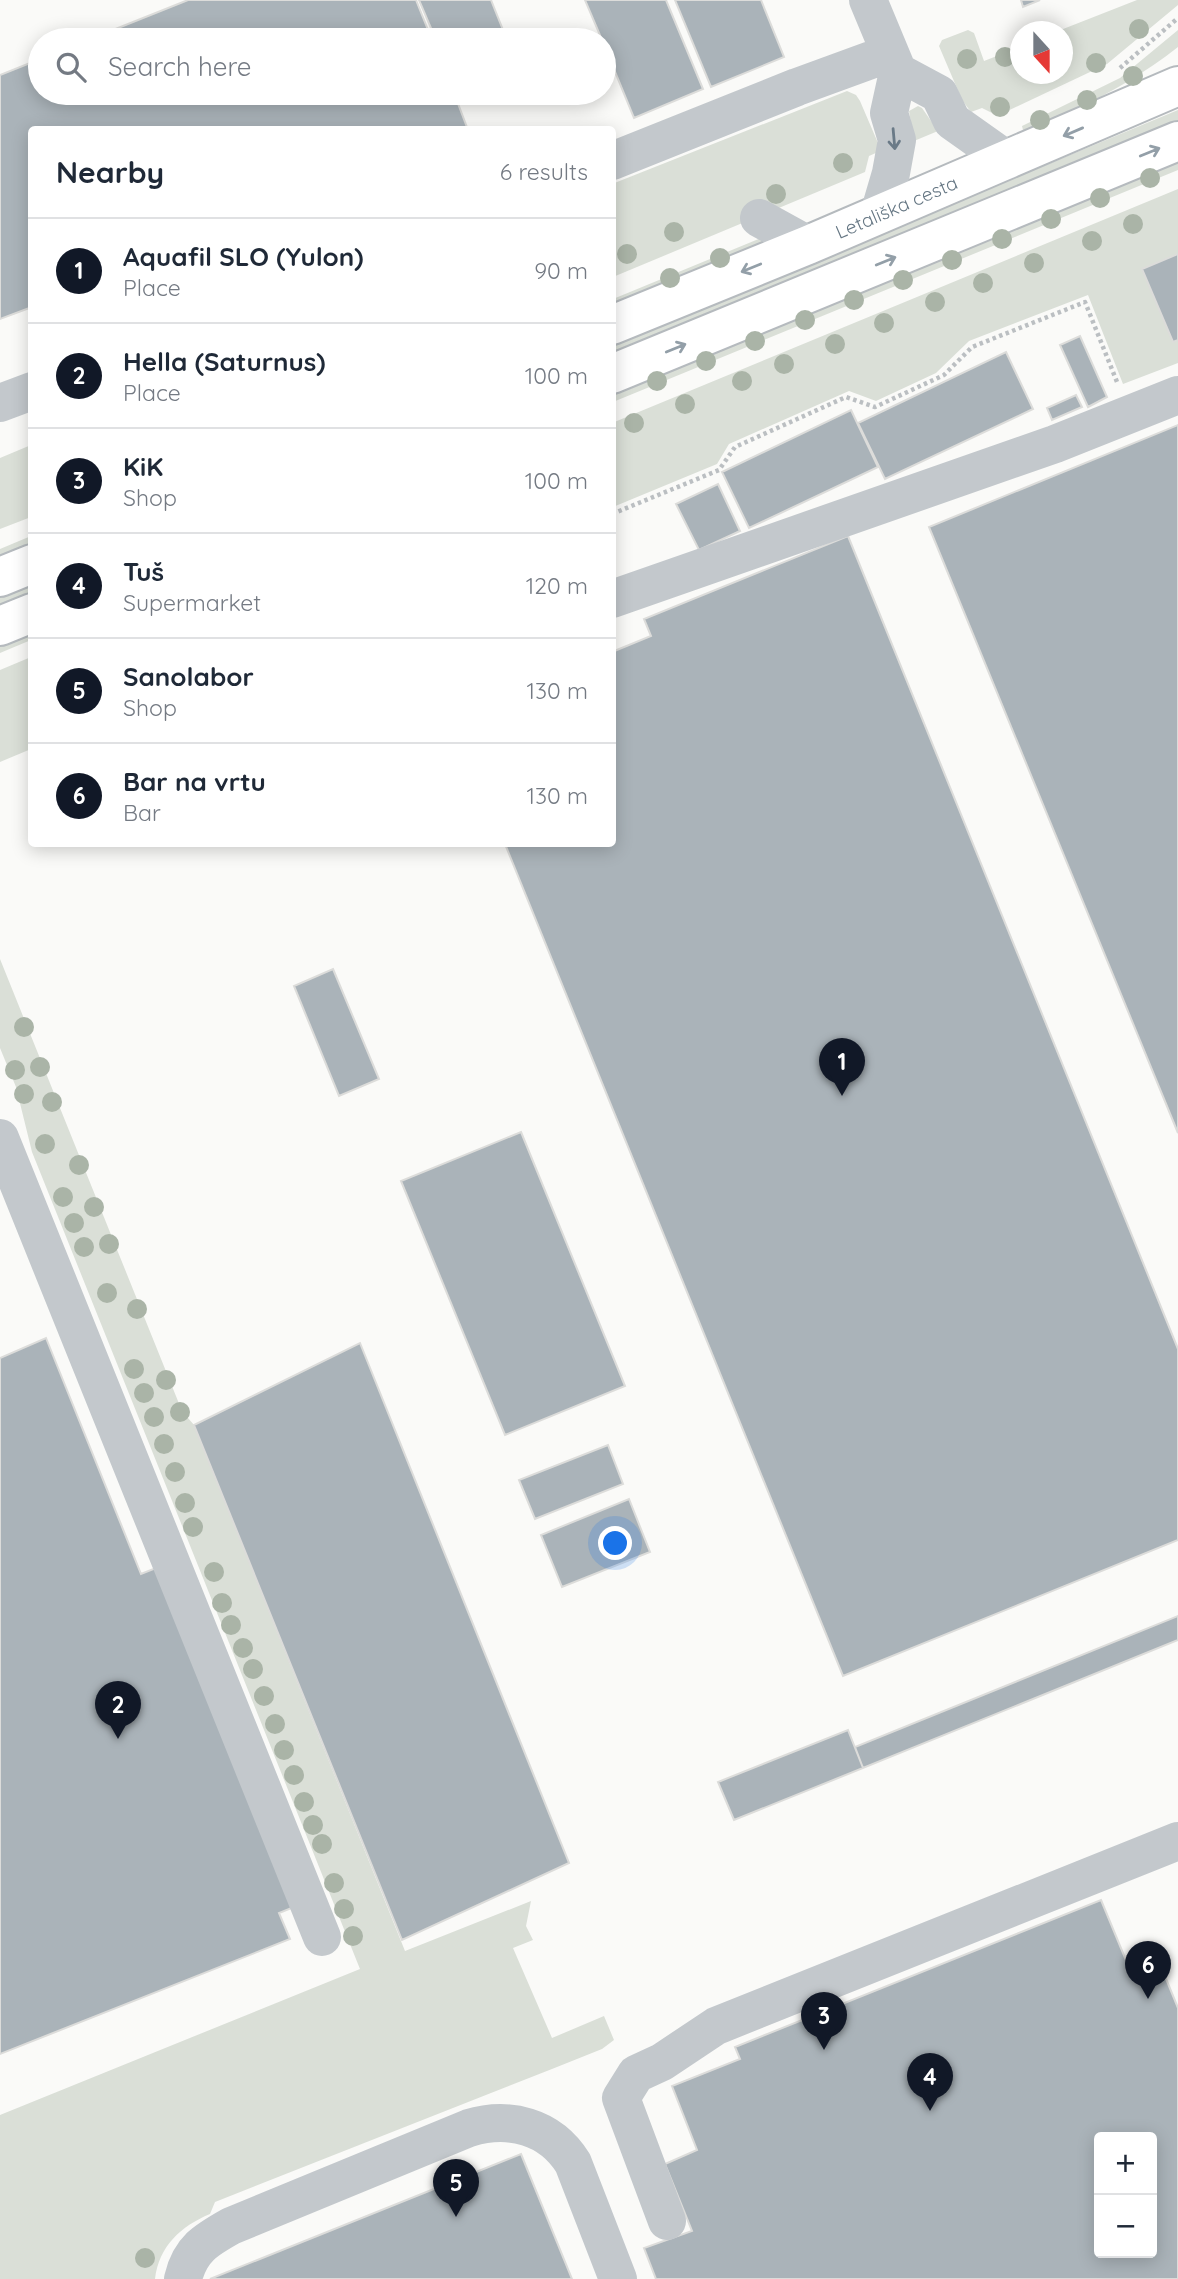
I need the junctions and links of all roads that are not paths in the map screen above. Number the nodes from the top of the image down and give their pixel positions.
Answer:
1 (868, 0) edge
2 (894, 63) junction
3 (1178, 86) edge
4 (1178, 141) edge
5 (616, 159) edge
6 (1007, 160) junction
7 (879, 214) junction
8 (759, 218) dead end
9 (808, 245) junction
10 (616, 323) edge
11 (616, 372) edge
12 (28, 392) edge
13 (1178, 395) edge
14 (0, 403) edge
15 (28, 566) edge
16 (0, 577) edge
17 (616, 597) edge
18 (28, 615) edge
19 (0, 626) edge
20 (0, 1138) edge
21 (1178, 1841) edge
22 (323, 1937) dead end
23 (667, 2221) dead end
24 (183, 2279) edge
25 (618, 2279) edge

1 - 2 lane
2 - 5 lane
2 - 6 lane
2 -> 7 lane
3 -> 6 main road, Letališka cesta
11 -> 4 main road
6 - 7 main road, Letališka cesta
7 - 9 main road, Letališka cesta
8 - 9 lane
9 -> 10 main road, Letališka cesta
12 - 14 lane
13 - 17 lane
15 - 16 main road
18 - 19 main road
20 - 22 lane
21 - 23 lane
24 - 25 lane

